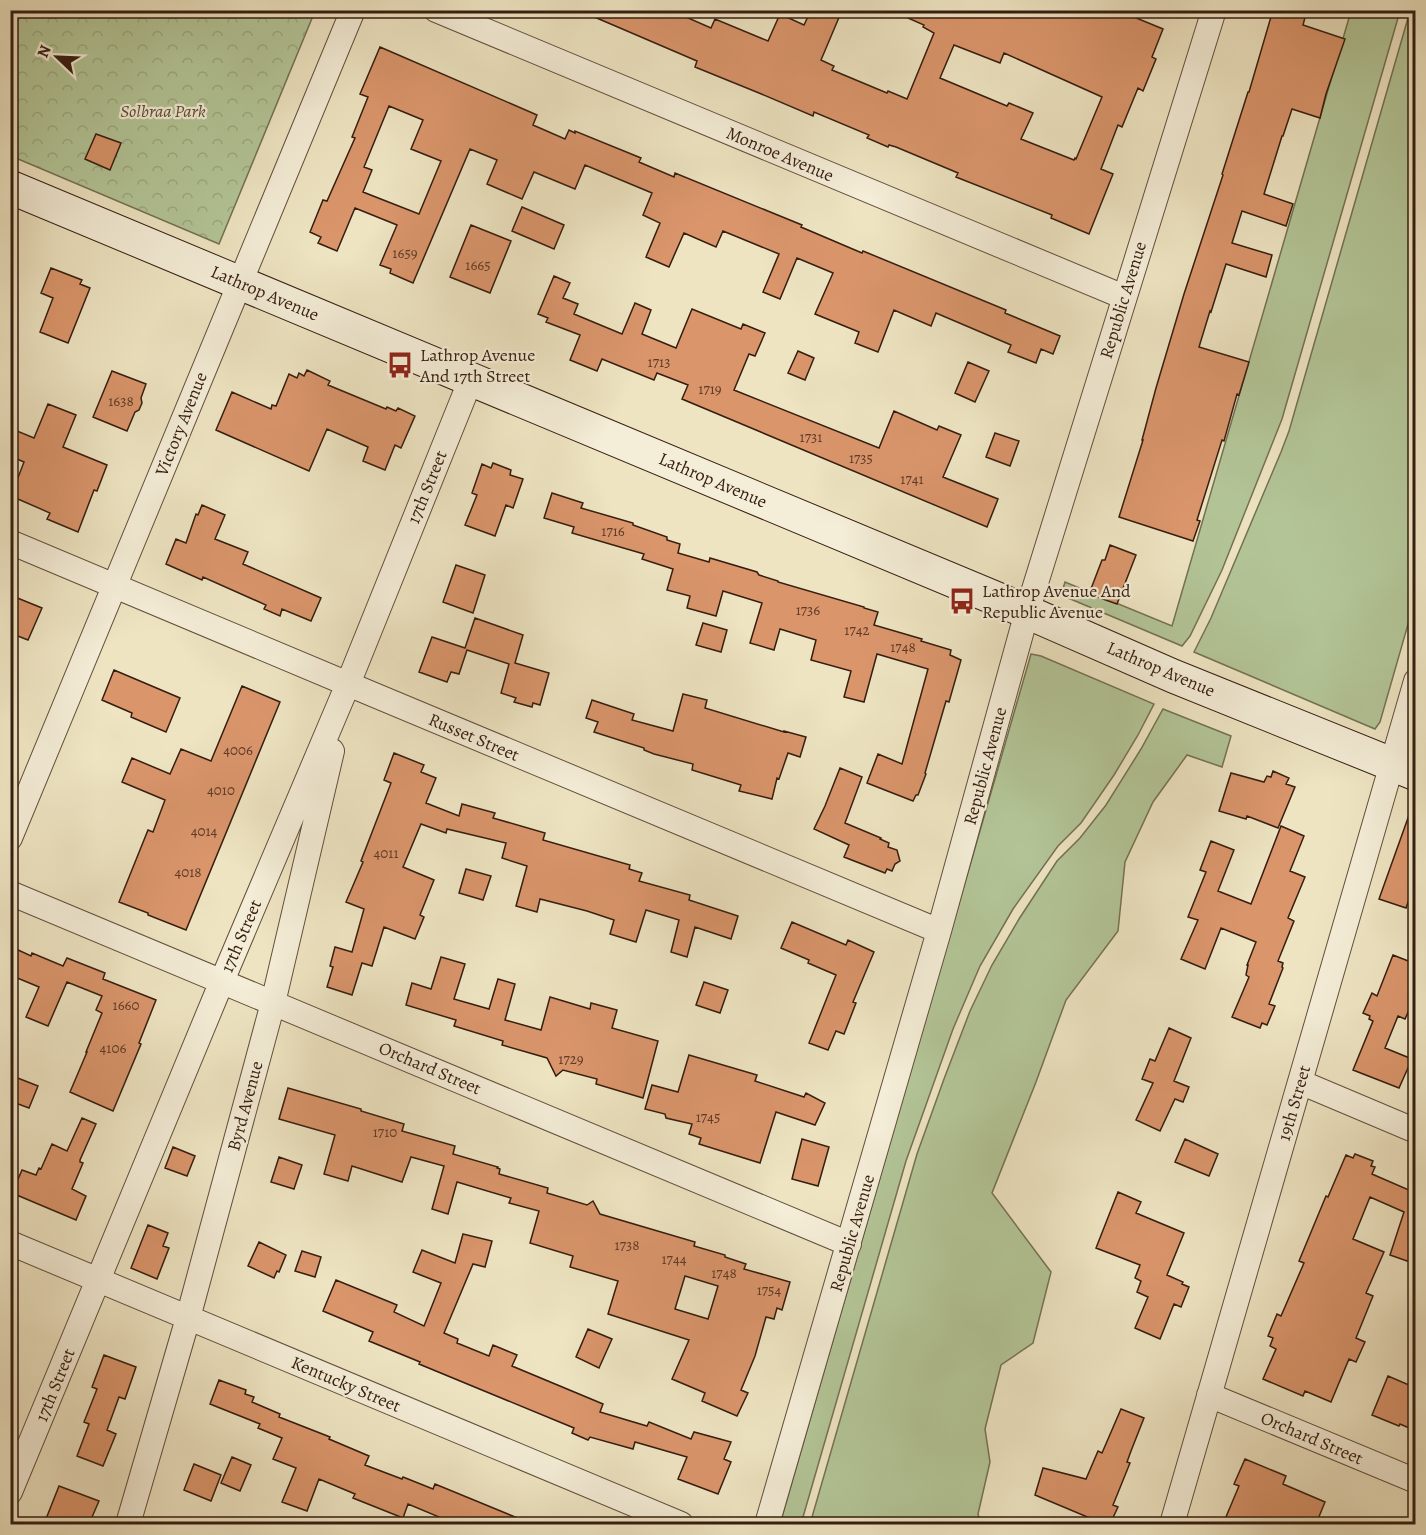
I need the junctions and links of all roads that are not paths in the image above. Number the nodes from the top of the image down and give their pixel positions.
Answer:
1 (353, 10) edge
2 (436, 10) edge
3 (1214, 10) edge
4 (10, 187) edge
5 (240, 282) junction
6 (1124, 297) junction
7 (471, 379) junction
8 (10, 542) edge
9 (115, 585) junction
10 (1027, 612) junction
11 (1416, 681) edge
12 (348, 684) junction
13 (1404, 769) edge
14 (10, 837) edge
15 (10, 893) edge
16 (939, 931) junction
17 (222, 981) junction
18 (273, 1003) junction
19 (1300, 1082) junction
20 (1416, 1131) edge
21 (10, 1243) edge
22 (849, 1244) junction
23 (98, 1280) junction
24 (188, 1318) junction
25 (1209, 1395) junction
26 (1416, 1482) edge
27 (10, 1492) edge
28 (128, 1524) edge
29 (681, 1524) edge
30 (767, 1524) edge
31 (1172, 1524) edge

1 - 5 street, Victory Avenue
2 - 6 street, Monroe Avenue
3 - 6 street, Republic Avenue
4 - 5 street, Lathrop Avenue
5 - 7 street, Lathrop Avenue
5 - 9 street, Victory Avenue
6 - 10 street, Republic Avenue
7 - 10 street, Lathrop Avenue
7 - 12 street, 17th Street
8 - 9 street, Russet Street
9 - 12 street, Russet Street
9 - 14 street, Victory Avenue
10 - 13 street, Lathrop Avenue
10 - 16 street, Republic Avenue
11 - 13 street, 19th Street
12 - 16 street, Russet Street
12 - 17 street, 17th Street
12 - 18 street, Byrd Avenue
13 - 19 street, 19th Street
15 - 17 street, Orchard Street
16 - 22 street, Republic Avenue
17 - 18 street, Orchard Street
17 - 23 street, 17th Street
18 - 22 street, Orchard Street
18 - 24 street, Byrd Avenue
19 - 20 street
19 - 25 street, 19th Street
21 - 23 street, Kentucky Street
22 - 30 street, Republic Avenue
23 - 24 street, Kentucky Street
23 - 27 street, 17th Street
24 - 28 street, Byrd Avenue
24 - 29 street, Kentucky Street
25 - 26 street, Orchard Street
25 - 31 street, 19th Street

